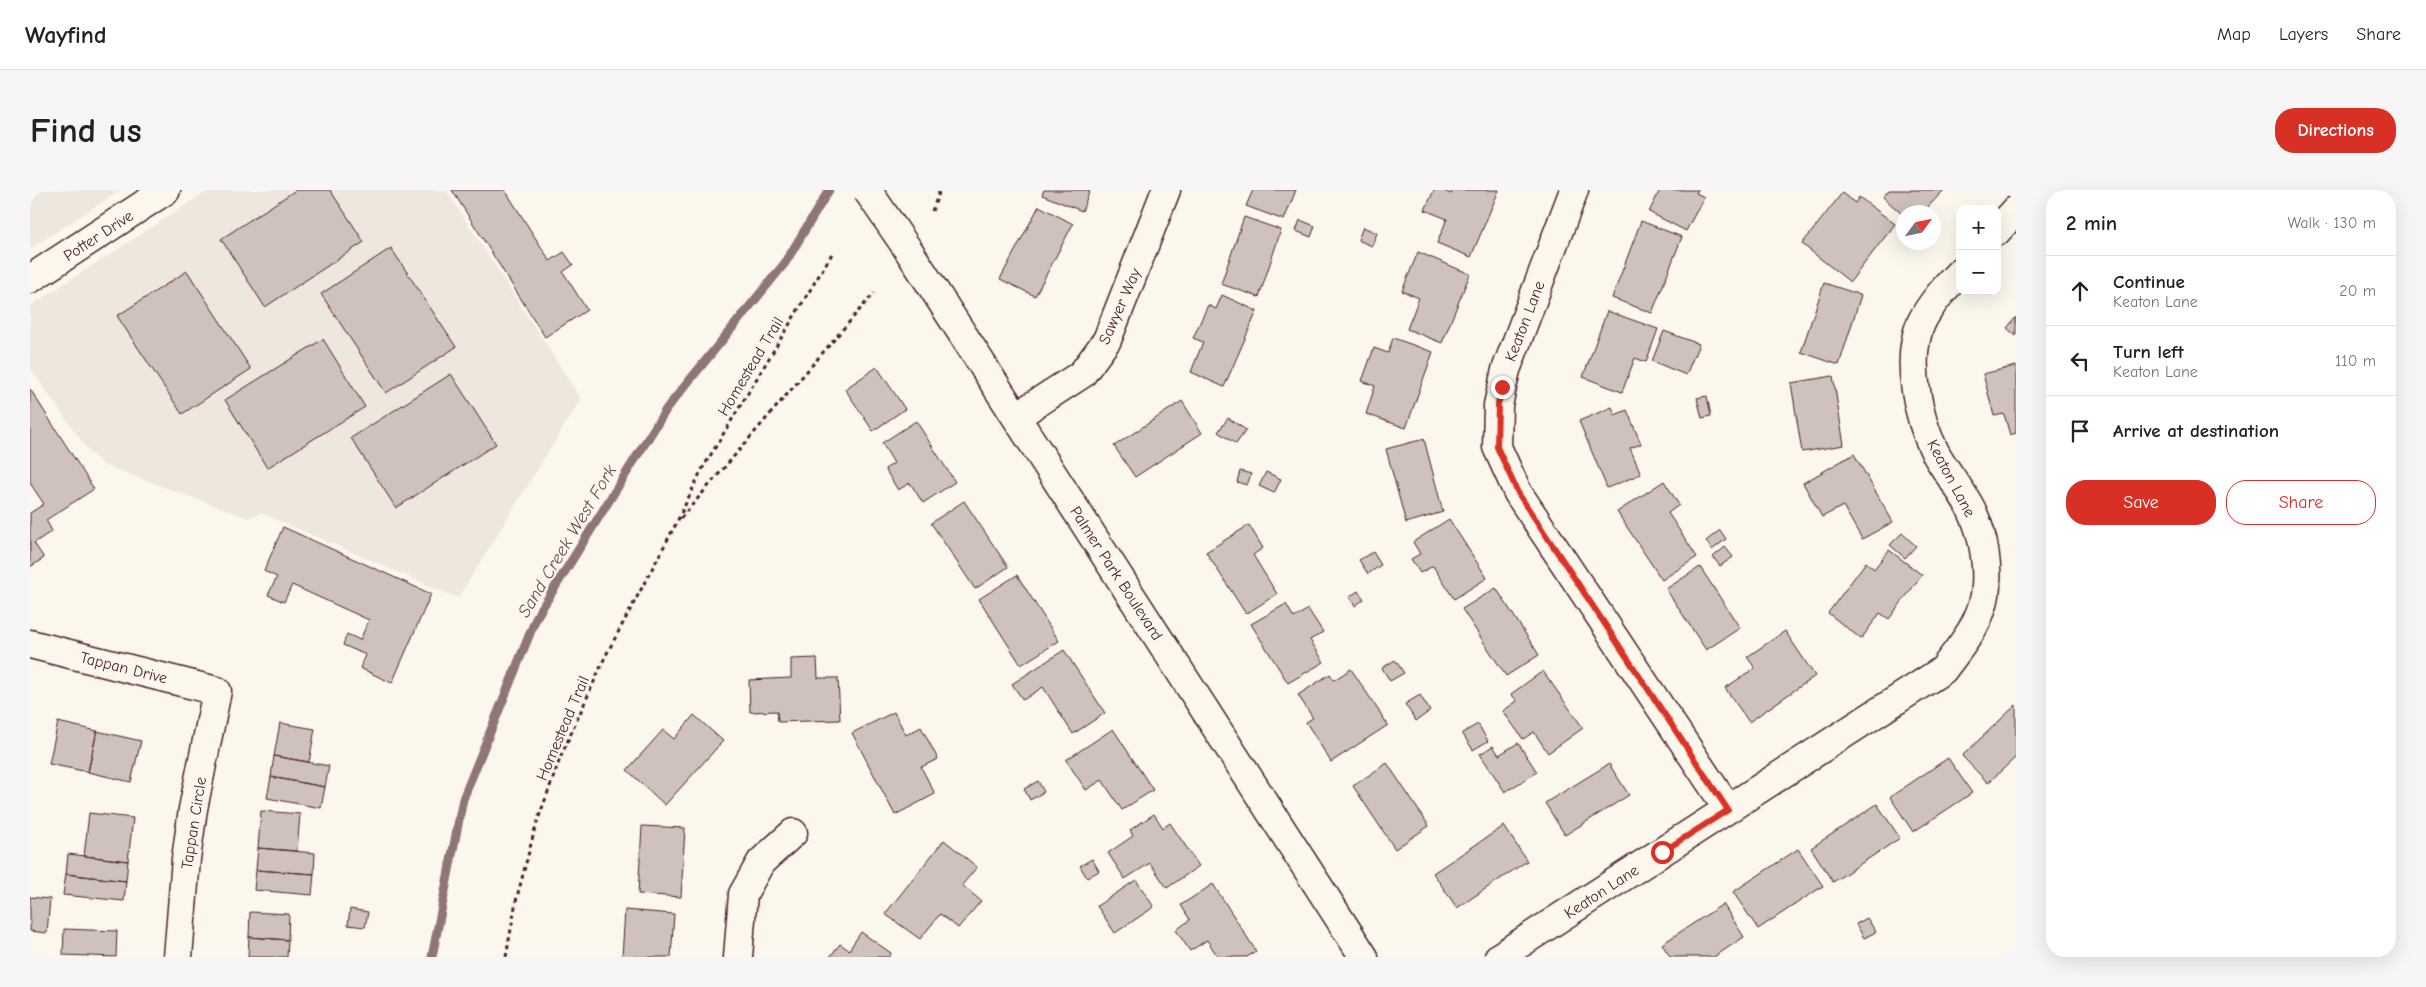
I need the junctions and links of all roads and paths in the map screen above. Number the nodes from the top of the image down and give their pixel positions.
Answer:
1 (166, 190) edge
2 (867, 190) edge
3 (940, 190) edge
4 (1166, 190) edge
5 (1574, 190) edge
6 (2016, 210) edge
7 (932, 211) dead end
8 (2001, 227) edge
9 (834, 252) dead end
10 (1956, 276) edge
11 (30, 279) edge
12 (874, 293) dead end
13 (1017, 416) junction
14 (678, 522) junction
15 (30, 644) edge
16 (218, 691) joint
17 (1728, 810) junction
18 (793, 833) dead end
19 (178, 957) edge
20 (506, 957) edge
21 (738, 957) edge
22 (1364, 957) edge
23 (1499, 957) edge

1 - 11 street, Potter Drive
2 - 13 street, Palmer Park Boulevard, bridge
3 - 7 path
4 - 13 street, Sawyer Way
5 - 17 street, Keaton Lane
6 - 8 street
9 - 14 path, Homestead Trail
10 - 17 street, Keaton Lane
12 - 14 path, Homestead Trail
13 - 22 street, Palmer Park Boulevard
14 - 20 path, Homestead Trail
15 - 16 street, Tappan Drive
16 - 19 street, Tappan Circle
17 - 23 street, Keaton Lane
18 - 21 street

